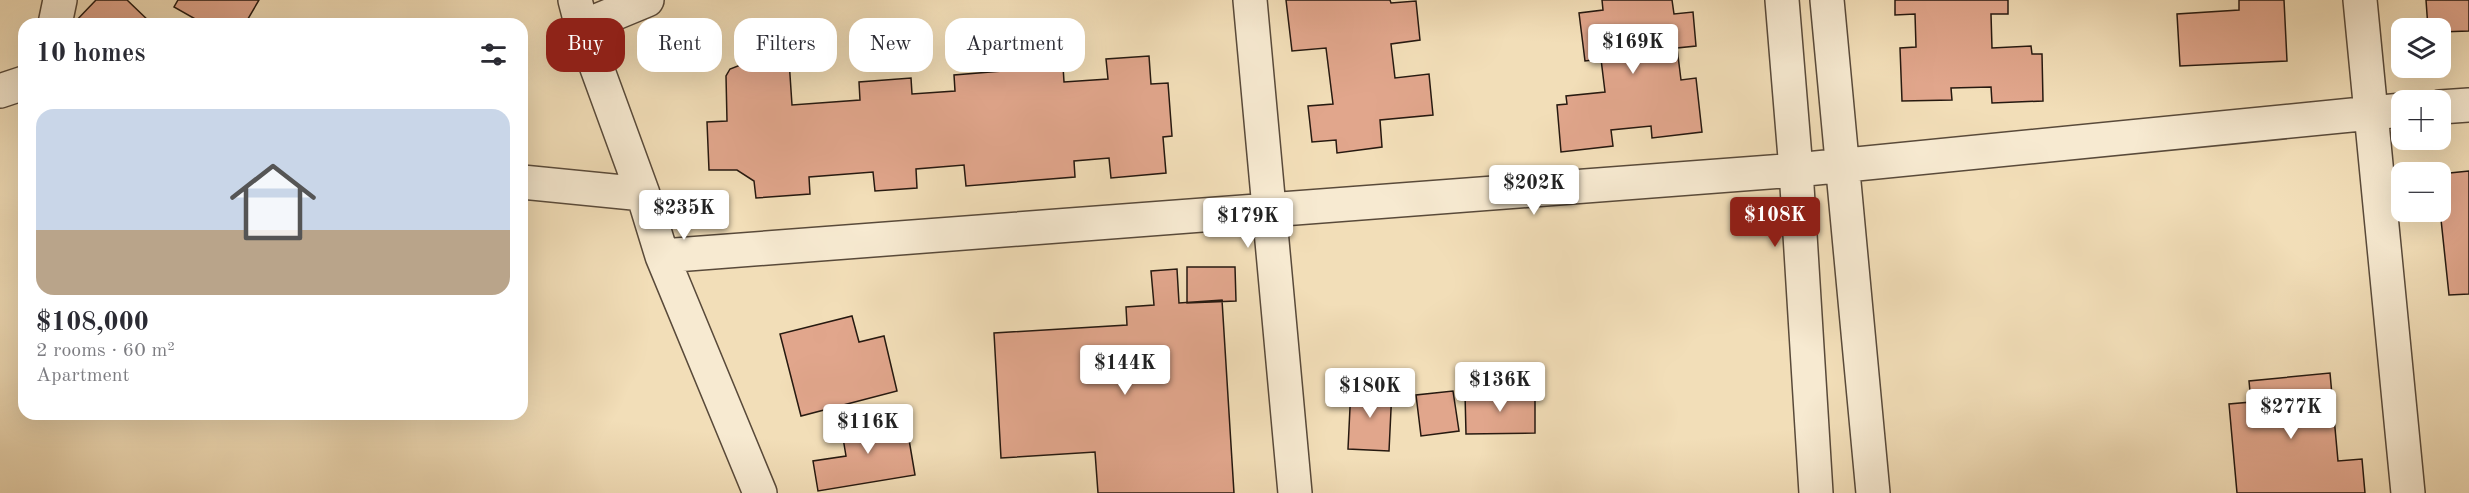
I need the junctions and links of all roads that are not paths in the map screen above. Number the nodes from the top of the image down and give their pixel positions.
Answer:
1 (60, 0) edge
2 (646, 0) edge
3 (1250, 0) edge
4 (1782, 0) edge
5 (1827, 0) edge
6 (2360, 0) edge
7 (579, 14) edge
8 (56, 18) edge
9 (18, 84) edge
10 (0, 91) edge
11 (2469, 105) edge
12 (2451, 106) edge
13 (2386, 112) edge
14 (1843, 165) junction
15 (1796, 170) junction
16 (528, 183) edge
17 (643, 194) junction
18 (1270, 211) junction
19 (662, 256) junction
20 (760, 493) edge
21 (1295, 493) edge
22 (1816, 493) edge
23 (1874, 493) edge
24 (2408, 493) edge

1 - 8 street
2 - 7 street
3 - 18 street
4 - 15 street
5 - 14 street
6 - 13 street
7 - 17 street
9 - 10 street
11 - 12 street
13 - 14 street
13 - 24 street
14 - 15 street
14 - 23 street
15 - 18 street
15 - 22 street
16 - 17 street
17 - 19 street
18 - 19 street
18 - 21 street
19 - 20 street

